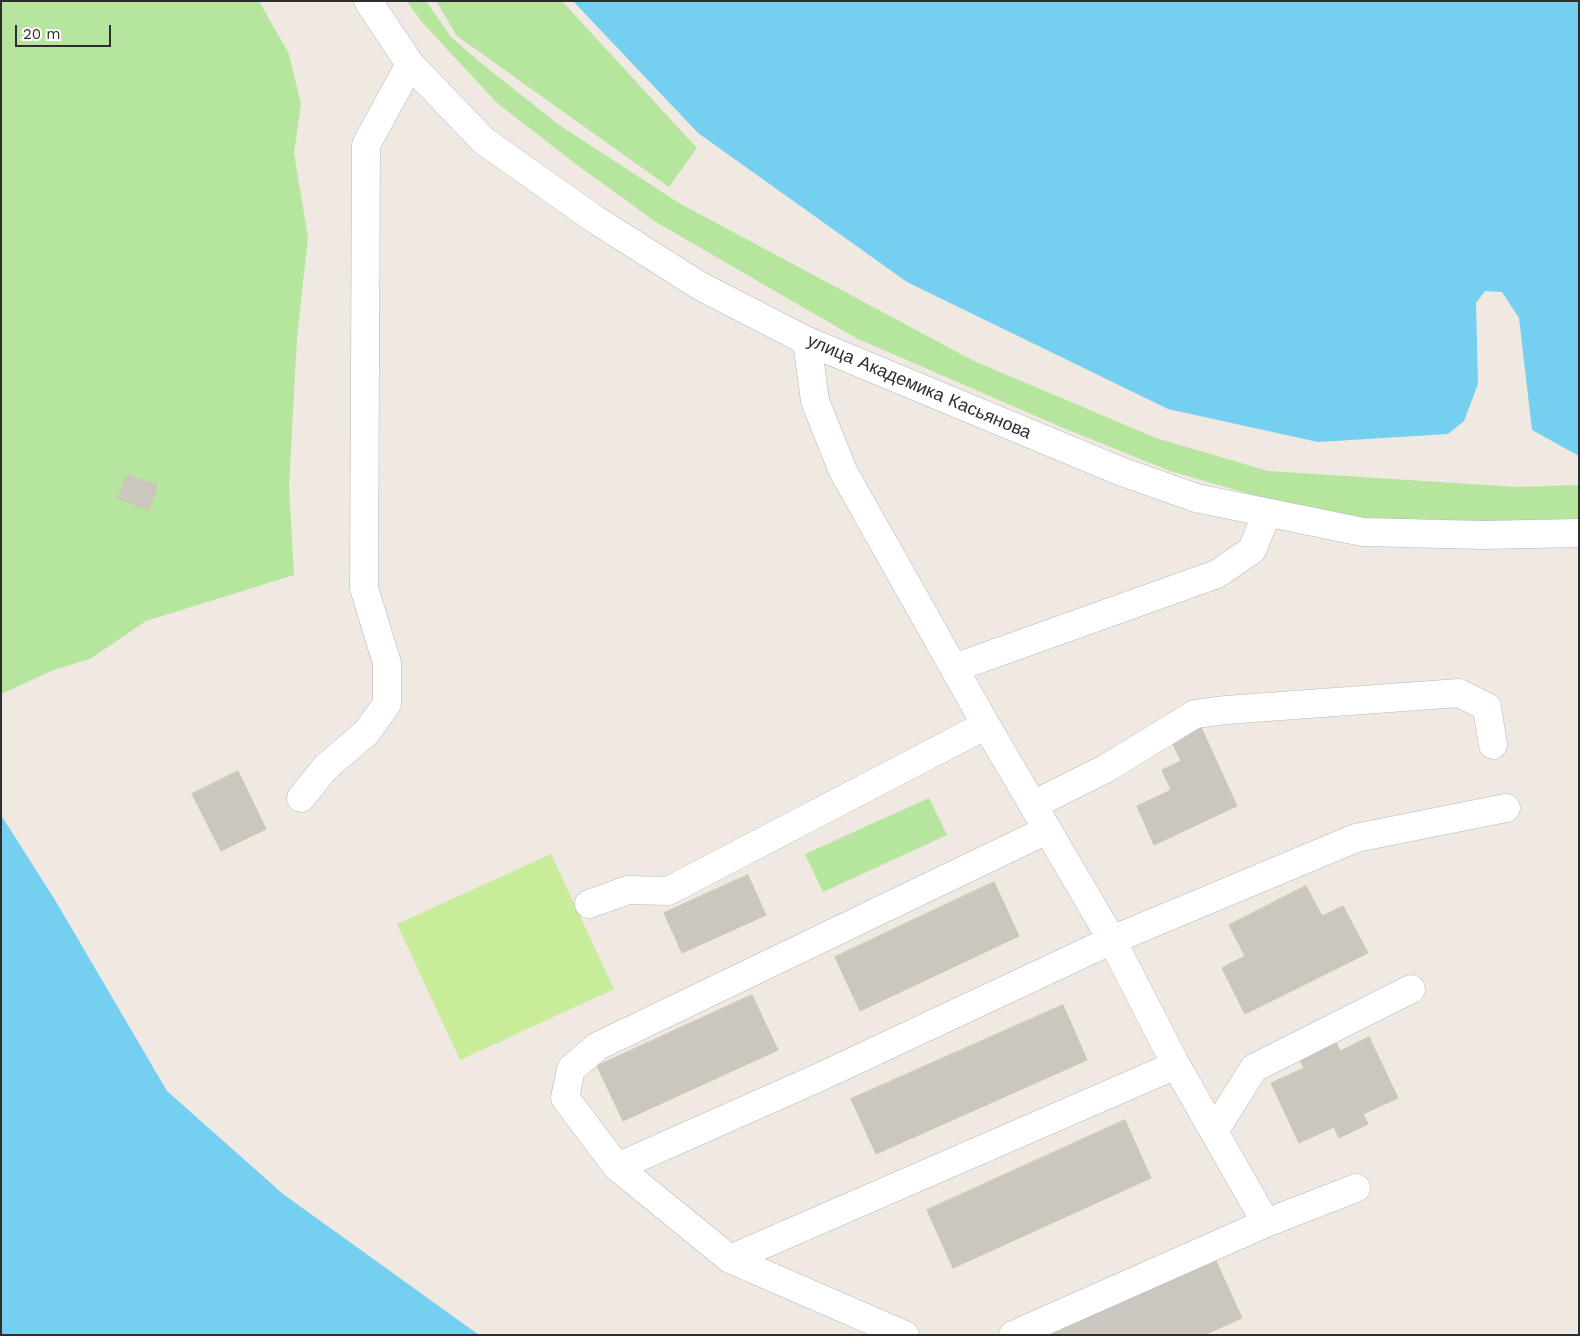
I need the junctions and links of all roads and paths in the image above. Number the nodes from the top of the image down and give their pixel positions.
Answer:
1 (368, 1) edge
2 (410, 64) junction
3 (807, 341) junction
4 (1267, 513) junction
5 (1579, 533) edge
6 (954, 668) junction
7 (986, 725) junction
8 (1493, 746) dead end
9 (301, 798) dead end
10 (1033, 805) junction
11 (1506, 808) dead end
12 (1047, 830) junction
13 (589, 904) dead end
14 (1112, 940) junction
15 (1411, 990) dead end
16 (1176, 1064) junction
17 (1215, 1130) junction
18 (617, 1168) junction
19 (1356, 1188) dead end
20 (1266, 1224) junction
21 (730, 1259) junction
22 (905, 1335) edge
23 (1013, 1335) edge

1 - 2 street, улица Академика Касьянова
2 - 3 street, улица Академика Касьянова
2 - 9 street
3 - 4 street, улица Академика Касьянова
3 - 6 street
4 - 5 street, улица Академика Касьянова
4 - 6 street
6 - 7 street
7 - 10 street
7 - 13 street
8 - 10 street
10 - 12 street
11 - 14 street
12 - 14 street
12 - 18 street
14 - 16 street
14 - 18 street
15 - 17 street
16 - 17 street
16 - 21 street
17 - 20 street
18 - 21 street
19 - 20 street
20 - 23 street
21 - 22 street

